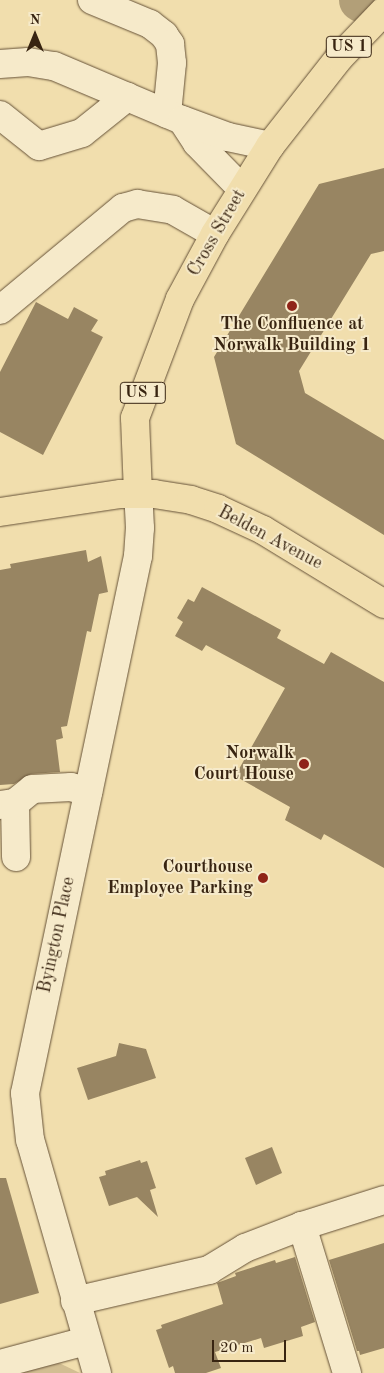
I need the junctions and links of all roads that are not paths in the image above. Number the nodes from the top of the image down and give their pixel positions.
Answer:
1 (92, 0) edge
2 (384, 11) edge
3 (0, 64) edge
4 (127, 97) junction
5 (0, 115) edge
6 (174, 117) junction
7 (270, 146) junction
8 (242, 189) junction
9 (215, 234) junction
10 (0, 310) edge
11 (138, 493) junction
12 (0, 512) edge
13 (384, 604) edge
14 (88, 792) junction
15 (8, 804) edge
16 (16, 857) dead end
17 (384, 1200) edge
18 (302, 1226) junction
19 (75, 1301) junction
20 (86, 1341) junction
21 (0, 1364) edge
22 (97, 1373) edge
23 (348, 1373) edge

1 - 6 street
2 - 7 main road, Cross Street / US 1
3 - 4 street
4 - 5 street
4 - 6 street
6 - 7 street
6 - 8 street
7 - 8 main road, Cross Street / US 1
8 - 9 main road, Cross Street / US 1
9 - 10 street
9 - 11 main road, Cross Street / US 1
11 - 12 main road, Belden Avenue
11 - 13 main road, Belden Avenue
11 - 14 street, Byington Place
14 - 15 street
14 - 19 street, Byington Place
15 - 16 street
17 - 18 street
18 - 19 street
18 - 23 street
19 - 20 street, Byington Place
20 - 21 street
20 - 22 street, Byington Place

